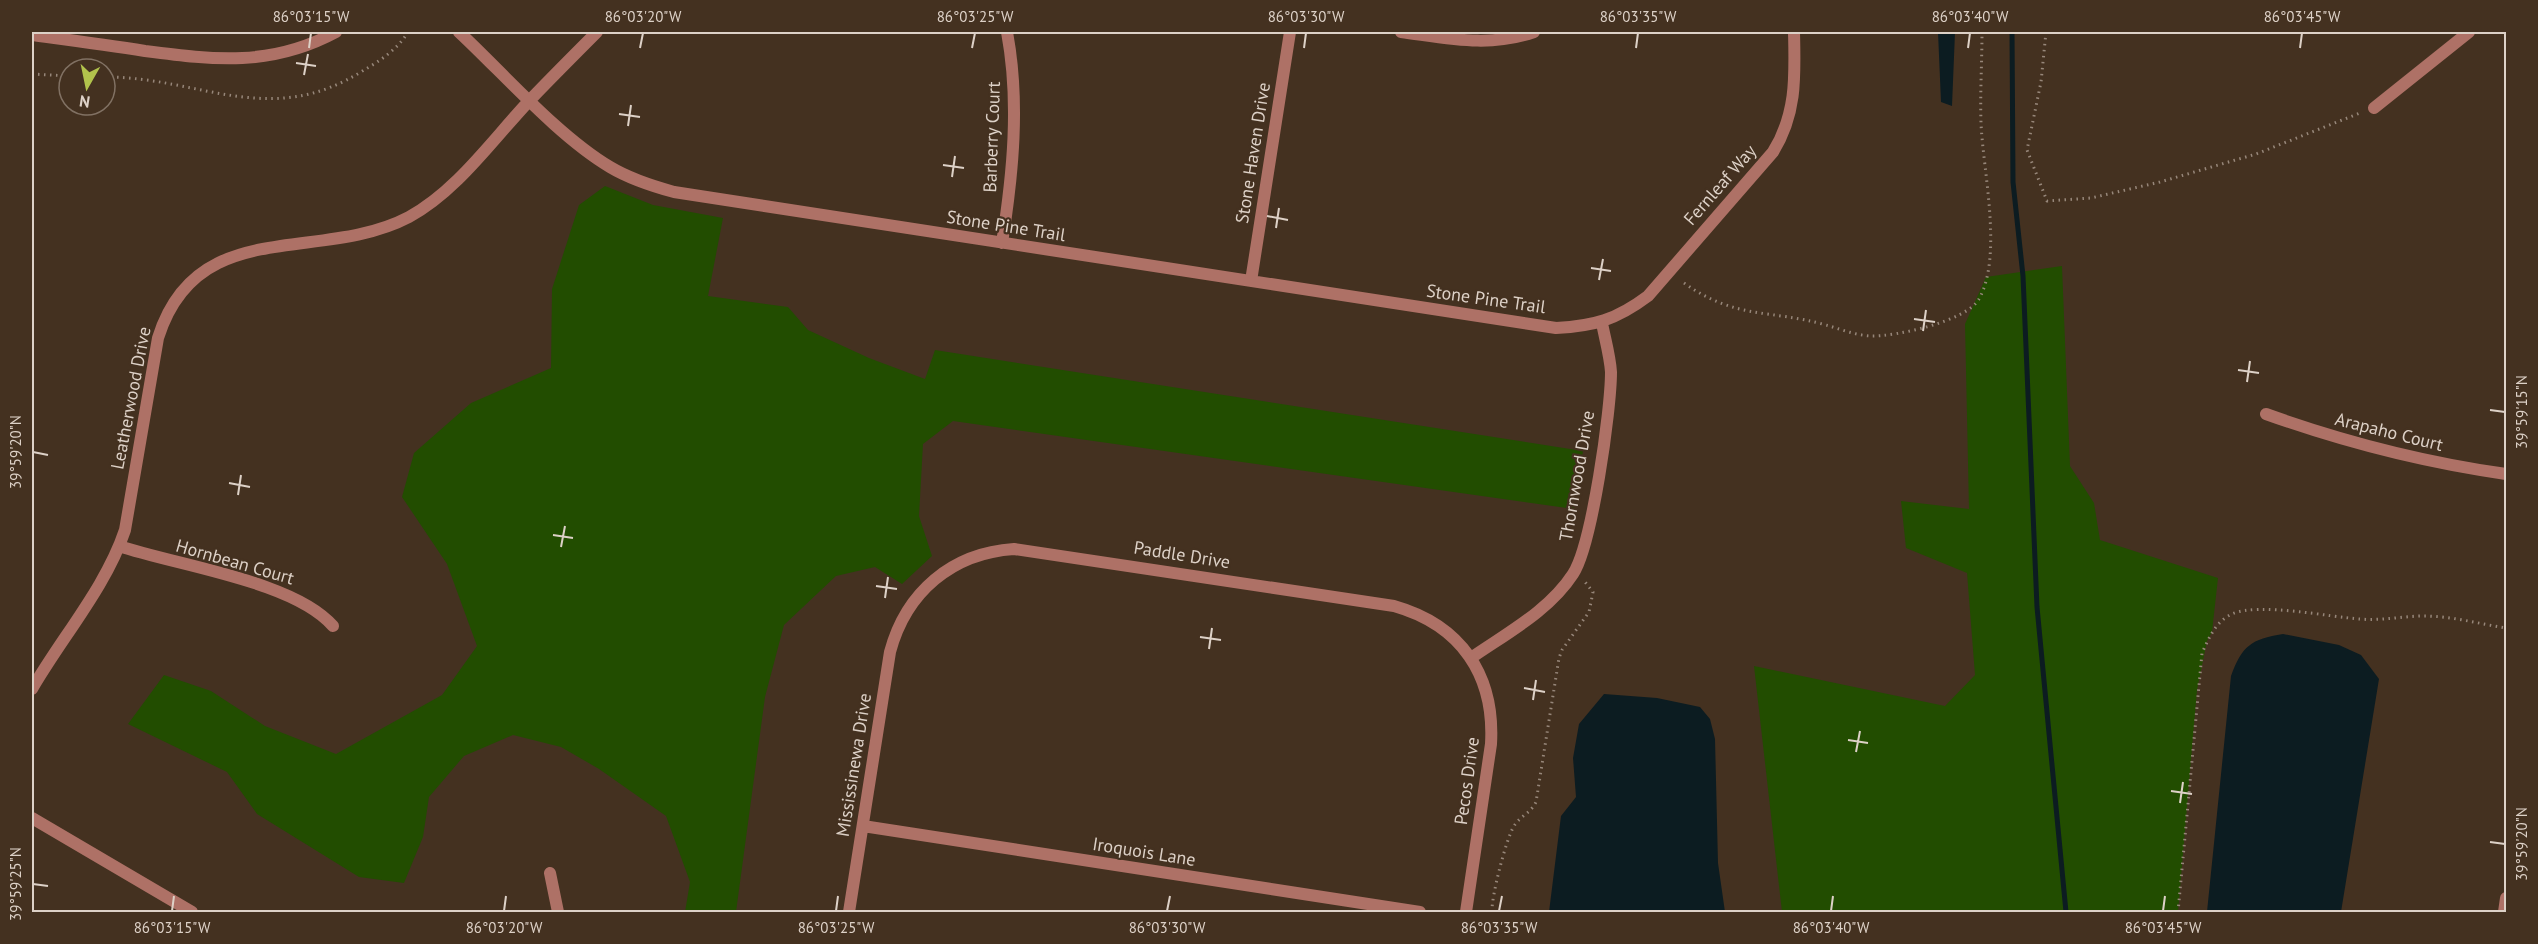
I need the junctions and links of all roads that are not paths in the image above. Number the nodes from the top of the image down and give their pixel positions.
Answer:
1 (336, 32) edge
2 (459, 32) edge
3 (597, 32) edge
4 (1007, 32) edge
5 (1290, 32) edge
6 (1401, 32) edge
7 (1534, 32) edge
8 (1794, 32) edge
9 (2469, 32) edge
10 (32, 35) edge
11 (94, 38) edge
12 (531, 99) junction
13 (2374, 108) road end
14 (1002, 243) junction
15 (1251, 281) junction
16 (1602, 323) junction
17 (2266, 414) dead end
18 (2506, 474) edge
19 (119, 546) junction
20 (900, 624) joint
21 (333, 626) dead end
22 (1471, 658) junction
23 (32, 689) edge
24 (32, 818) edge
25 (863, 826) junction
26 (550, 873) dead end
27 (2506, 898) edge
28 (192, 912) edge
29 (558, 912) edge
30 (849, 912) edge
31 (1420, 912) edge
32 (1466, 912) edge
33 (2504, 912) edge

1 - 11 street
2 - 12 street, Stone Pine Trail
3 - 12 street, Leatherwood Drive
4 - 14 street, Barberry Court
5 - 15 street, Stone Haven Drive
6 - 7 street
8 - 16 street, Fernleaf Way
9 - 13 street
10 - 11 street
12 - 14 street, Stone Pine Trail
12 - 19 street, Leatherwood Drive
14 - 15 street, Stone Pine Trail
15 - 16 street, Stone Pine Trail
16 - 22 street, Thornwood Drive
17 - 18 street, Arapaho Court
19 - 21 street, Hornbean Court
19 - 23 street, Leatherwood Drive
20 - 22 street, Paddle Drive
20 - 25 street, Mississinewa Drive
22 - 32 street, Pecos Drive
24 - 28 street
25 - 30 street, Mississinewa Drive
25 - 31 street, Iroquois Lane
26 - 29 street
27 - 33 street

